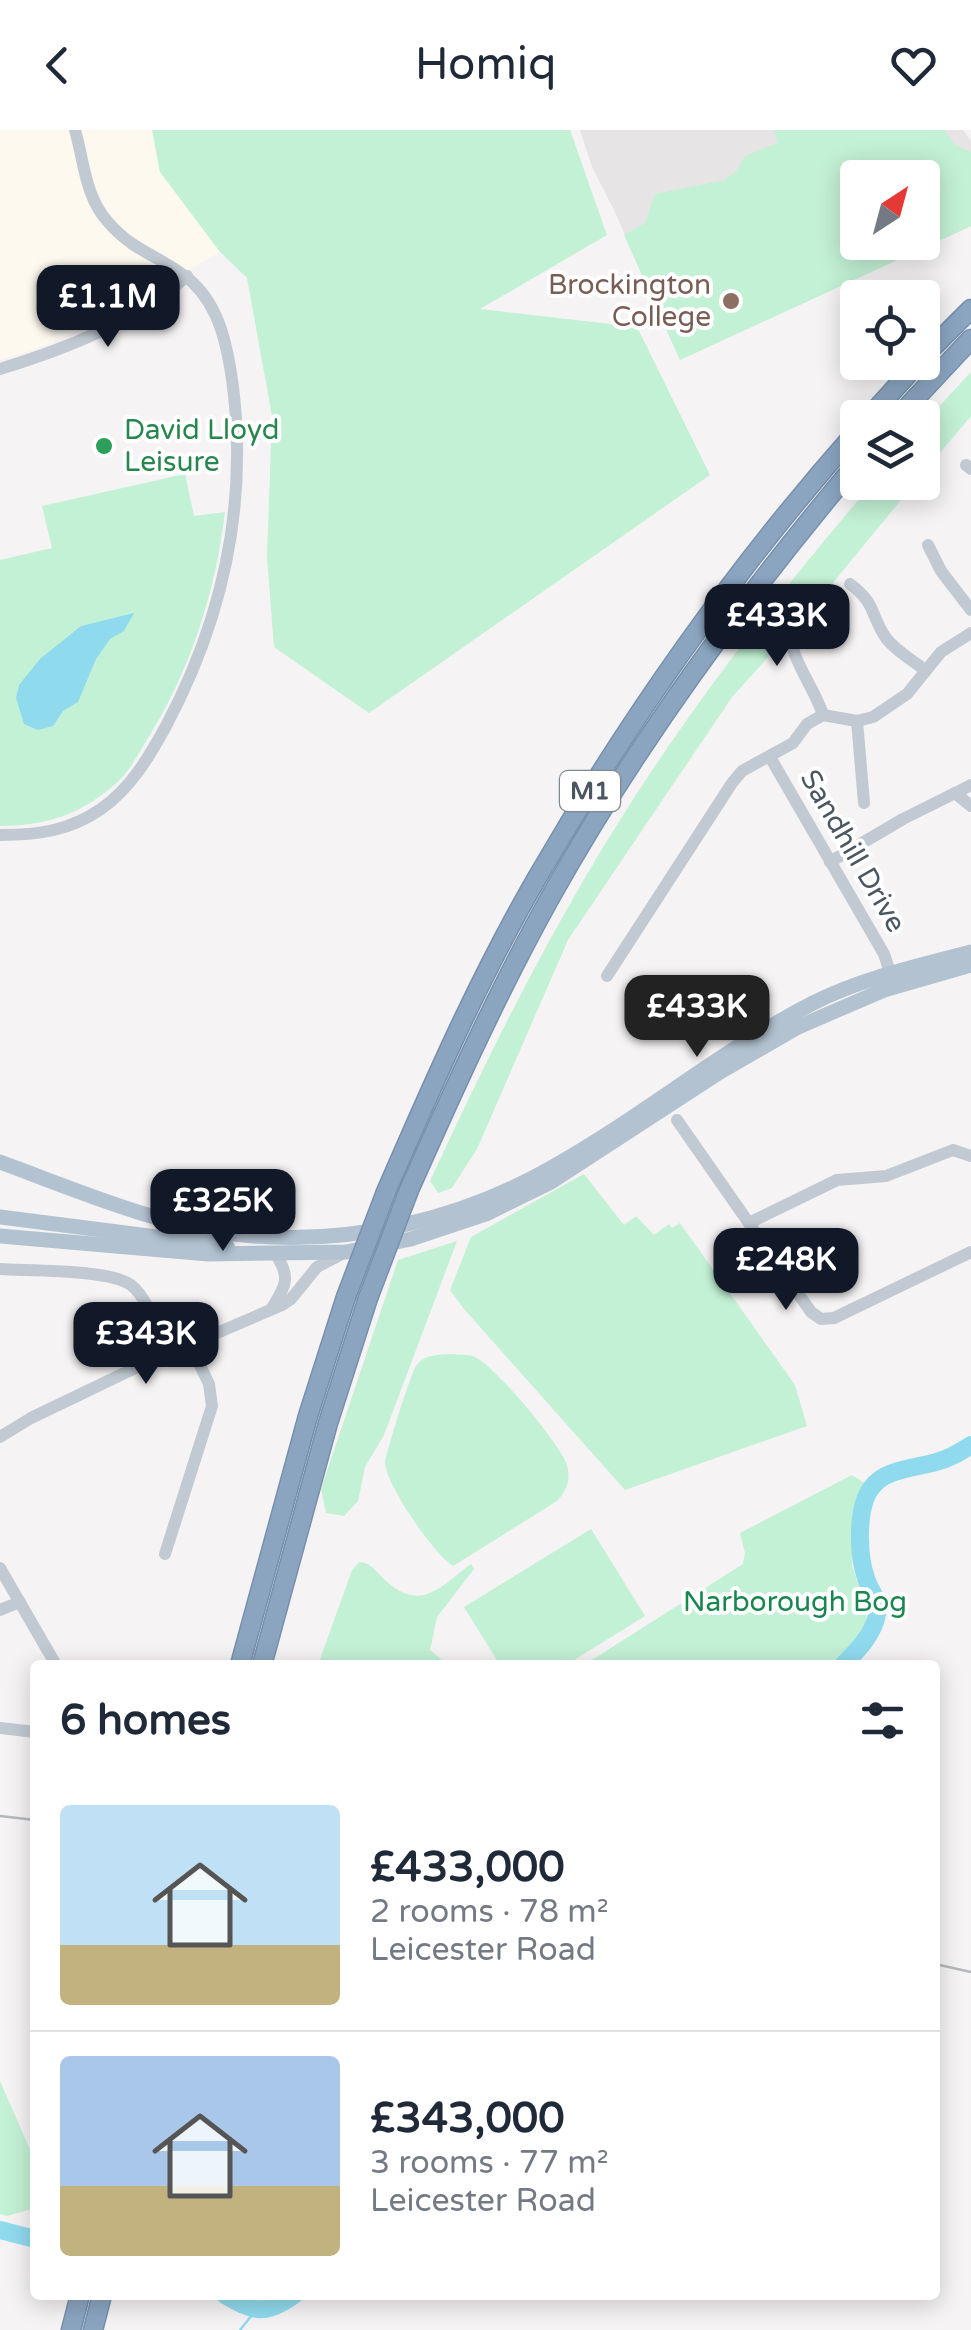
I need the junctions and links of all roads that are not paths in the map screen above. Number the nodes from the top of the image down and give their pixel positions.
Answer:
1 (76, 130) edge
2 (187, 276) junction
3 (971, 309) edge
4 (971, 339) edge
5 (940, 341) edge
6 (0, 369) edge
7 (903, 380) edge
8 (884, 400) edge
9 (914, 400) edge
10 (840, 451) edge
11 (840, 484) edge
12 (928, 545) dead end
13 (850, 584) dead end
14 (971, 610) edge
15 (805, 628) dead end
16 (971, 633) edge
17 (925, 670) junction
18 (823, 715) junction
19 (856, 721) junction
20 (770, 757) junction
21 (971, 785) edge
22 (955, 793) junction
23 (864, 803) dead end
24 (971, 806) edge
25 (0, 835) edge
26 (830, 862) junction
27 (971, 952) edge
28 (971, 964) edge
29 (890, 972) junction
30 (607, 976) dead end
31 (677, 1120) dead end
32 (971, 1156) edge
33 (0, 1162) edge
34 (0, 1217) edge
35 (453, 1218) junction
36 (749, 1223) junction
37 (0, 1236) edge
38 (269, 1252) junction
39 (346, 1252) junction
40 (971, 1252) edge
41 (0, 1269) edge
42 (272, 1308) junction
43 (190, 1344) junction
44 (168, 1354) junction
45 (0, 1437) edge
46 (166, 1554) dead end
47 (0, 1568) edge
48 (20, 1602) junction
49 (0, 1610) edge
50 (53, 1660) edge
51 (241, 1660) edge
52 (263, 1660) edge
53 (0, 1728) edge
54 (30, 1731) edge
55 (79, 2300) edge
56 (101, 2300) edge
57 (71, 2328) edge
58 (93, 2329) edge

1 - 2 street
2 - 6 street
2 - 25 street
3 - 5 highway
4 - 9 highway
7 - 8 highway
10 - 51 highway, M1, bridge
11 - 52 highway, M1, bridge
12 - 14 street
13 - 17 street
15 - 18 street
16 - 17 street
17 - 19 street
18 - 19 street
18 - 20 street
19 - 23 street
20 - 26 street, Sandhill Drive
20 - 30 street
21 - 22 street
22 - 24 street
22 - 26 street
26 - 29 street, Sandhill Drive
27 - 29 main road
28 - 35 main road
29 - 35 main road
31 - 36 street
32 - 36 street
33 - 35 main road
34 - 38 main road
35 - 39 main road
36 - 40 street
37 - 38 main road
38 - 39 main road
38 - 42 street
39 - 42 street
41 - 44 street
42 - 43 street
43 - 44 street
43 - 46 street
44 - 45 street
47 - 48 street
48 - 49 street
48 - 50 street
53 - 54 street
55 - 57 highway
56 - 58 highway

